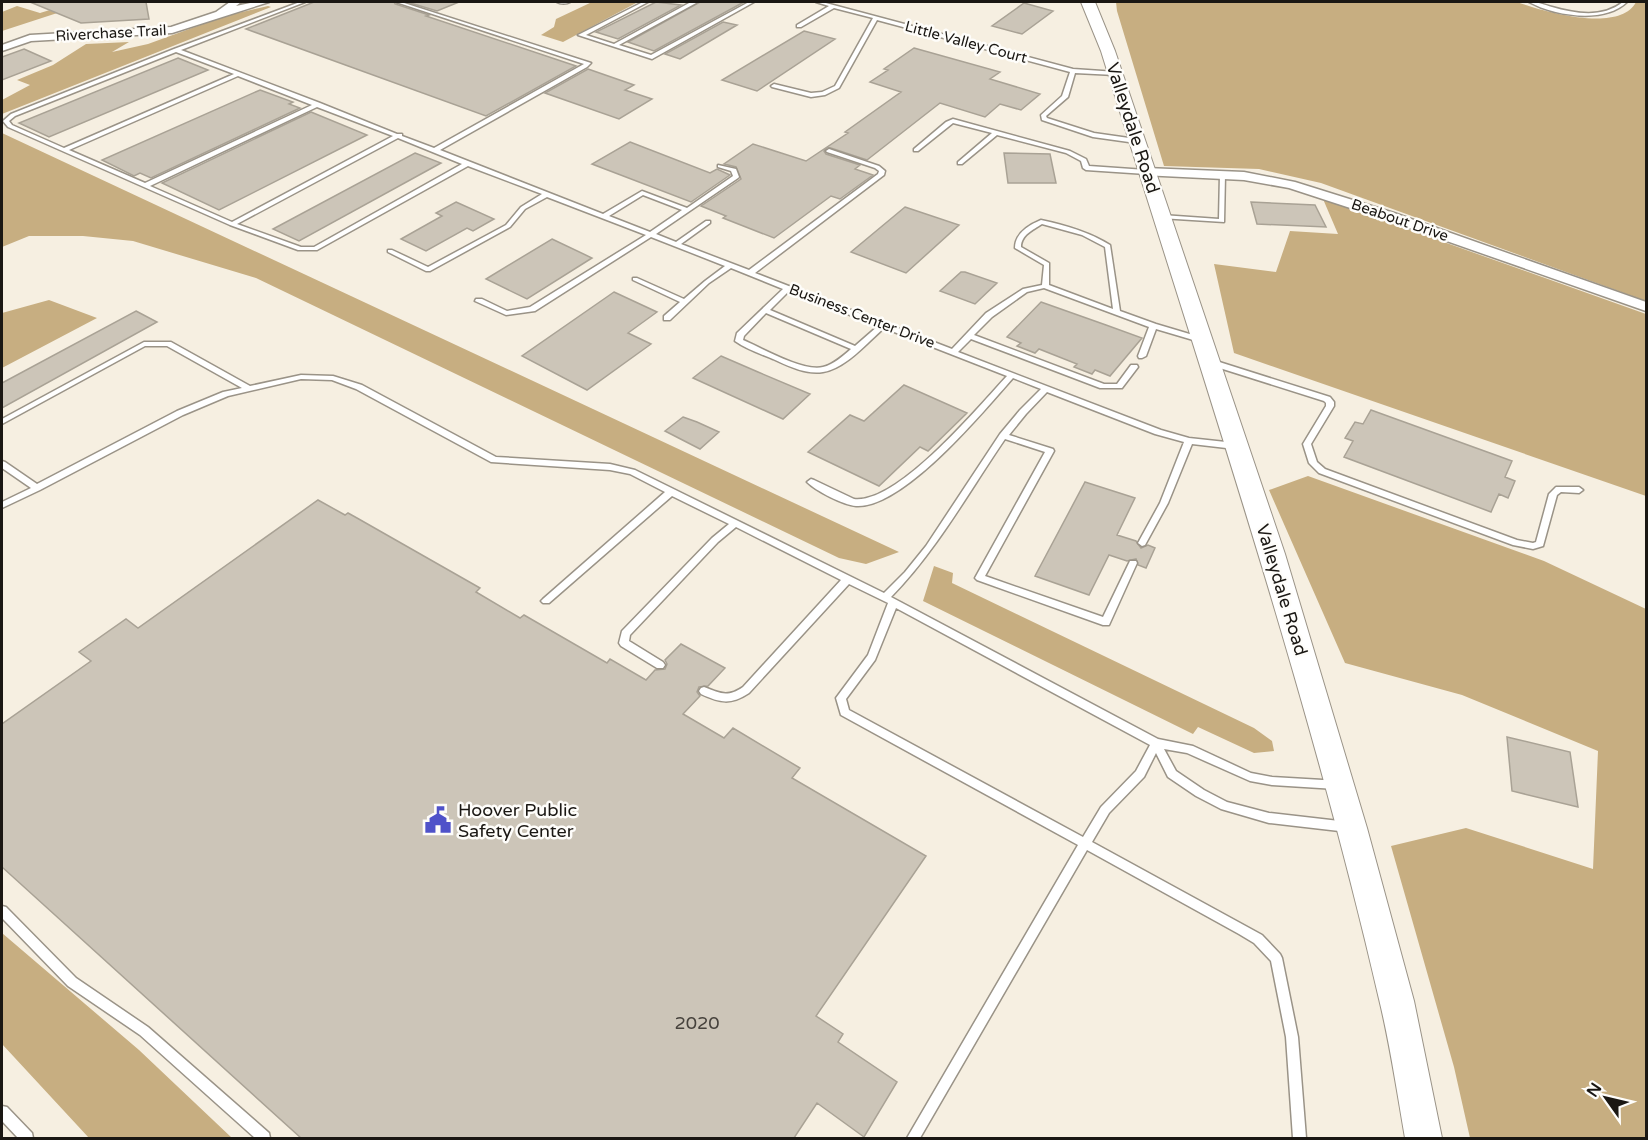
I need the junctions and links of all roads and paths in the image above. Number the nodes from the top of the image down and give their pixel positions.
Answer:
1 (236, 2) edge
2 (264, 2) edge
3 (303, 2) edge
4 (398, 2) edge
5 (559, 2) edge
6 (568, 2) edge
7 (646, 2) edge
8 (694, 2) edge
9 (752, 2) edge
10 (818, 2) edge
11 (1088, 2) edge
12 (1098, 2) edge
13 (1531, 2) edge
14 (1625, 2) edge
15 (833, 6) junction
16 (220, 14) junction
17 (876, 17) junction
18 (799, 26) dead end
19 (615, 45) junction
20 (2, 48) edge
21 (176, 50) junction
22 (1108, 51) junction
23 (1074, 71) junction
24 (1115, 73) junction
25 (238, 74) junction
26 (774, 86) dead end
27 (318, 104) junction
28 (996, 133) junction
29 (400, 135) junction
30 (1136, 141) junction
31 (64, 150) junction
32 (435, 150) junction
33 (916, 150) dead end
34 (829, 151) dead end
35 (468, 163) junction
36 (960, 163) dead end
37 (720, 166) dead end
38 (1146, 172) junction
39 (1222, 175) junction
40 (144, 186) junction
41 (547, 194) junction
42 (687, 210) junction
43 (604, 216) junction
44 (1162, 217) junction
45 (708, 222) dead end
46 (232, 224) junction
47 (652, 234) junction
48 (677, 244) junction
49 (390, 251) dead end
50 (731, 265) junction
51 (750, 273) junction
52 (636, 279) dead end
53 (1046, 286) junction
54 (788, 288) junction
55 (479, 301) dead end
56 (685, 302) junction
57 (1647, 307) edge
58 (764, 310) junction
59 (1118, 313) junction
60 (668, 318) dead end
61 (883, 325) junction
62 (1153, 326) junction
63 (970, 336) junction
64 (854, 348) junction
65 (1204, 350) junction
66 (954, 352) junction
67 (1142, 356) dead end
68 (1134, 367) dead end
69 (1012, 375) junction
70 (1046, 388) junction
71 (249, 389) junction
72 (2, 422) edge
73 (1003, 436) junction
74 (1189, 441) junction
75 (1235, 446) junction
76 (2, 464) edge
77 (811, 483) dead end
78 (37, 488) junction
79 (1579, 490) dead end
80 (671, 492) junction
81 (2, 505) edge
82 (734, 524) junction
83 (1143, 543) dead end
84 (1133, 563) dead end
85 (848, 579) junction
86 (889, 600) junction
87 (546, 601) dead end
88 (660, 665) dead end
89 (704, 691) dead end
90 (1156, 742) junction
91 (1338, 784) junction
92 (1352, 828) junction
93 (1086, 843) junction
94 (2, 911) edge
95 (2, 1112) edge
96 (27, 1138) edge
97 (264, 1138) edge
98 (913, 1138) edge
99 (1300, 1138) edge
100 (1424, 1138) edge

1 - 16 street, Riverchase Trail
2 - 16 street, Riverchase Trail
3 - 21 lane
4 - 32 lane
5 - 6 lane
7 - 19 lane
8 - 19 lane
9 - 19 lane
10 - 15 lane, Little Valley Court
11 - 22 main road, Valleydale Road
12 - 22 main road, Valleydale Road
13 - 14 lane
15 - 17 lane, Little Valley Court
15 - 18 lane
16 - 20 street, Riverchase Trail
17 - 23 lane, Little Valley Court
17 - 26 lane
21 - 25 lane, Business Center Drive
21 - 31 lane
22 - 24 main road, Valleydale Road
23 - 24 lane, Little Valley Court
23 - 30 lane
24 - 30 main road, Valleydale Road
25 - 27 lane, Business Center Drive
25 - 31 lane
27 - 29 lane, Business Center Drive
27 - 40 lane
28 - 33 lane
28 - 36 lane
28 - 38 lane
29 - 32 lane, Business Center Drive
29 - 46 lane
30 - 38 main road, Valleydale Road
31 - 40 lane
32 - 35 lane, Business Center Drive
34 - 51 lane
35 - 41 lane, Business Center Drive
35 - 46 lane
37 - 42 lane
38 - 39 street, Beabout Drive
38 - 44 main road, Valleydale Road
39 - 44 lane
39 - 57 street, Beabout Drive
40 - 46 lane
41 - 43 lane, Business Center Drive
41 - 49 lane
42 - 43 lane
42 - 47 lane
43 - 47 lane, Business Center Drive
44 - 65 main road, Valleydale Road
45 - 48 lane
47 - 48 lane, Business Center Drive
47 - 55 lane
48 - 50 lane, Business Center Drive
50 - 51 lane, Business Center Drive
50 - 56 lane
51 - 54 lane, Business Center Drive
52 - 56 lane
53 - 59 lane
53 - 59 lane
53 - 63 lane
54 - 58 lane
54 - 61 lane, Business Center Drive
56 - 60 lane
58 - 64 lane
58 - 64 lane
59 - 62 lane
61 - 64 lane
61 - 66 lane, Business Center Drive
62 - 65 lane
62 - 67 lane
63 - 66 lane
63 - 68 lane
65 - 75 main road, Valleydale Road
65 - 79 lane
66 - 69 lane, Business Center Drive
69 - 70 lane, Business Center Drive
69 - 77 lane
70 - 73 lane
70 - 74 lane, Business Center Drive
71 - 72 lane
71 - 78 lane
71 - 80 lane
73 - 84 lane
73 - 86 lane
74 - 75 lane, Business Center Drive
74 - 83 lane
75 - 91 main road, Valleydale Road
76 - 78 lane
78 - 81 lane
80 - 82 lane
80 - 87 lane
82 - 85 lane
82 - 88 lane
85 - 86 lane
85 - 89 lane
86 - 90 lane
86 - 93 lane
90 - 91 lane
90 - 92 lane
90 - 93 lane
91 - 92 main road, Valleydale Road
92 - 100 main road, Valleydale Road
93 - 98 lane
93 - 99 lane
94 - 97 lane
95 - 96 lane

